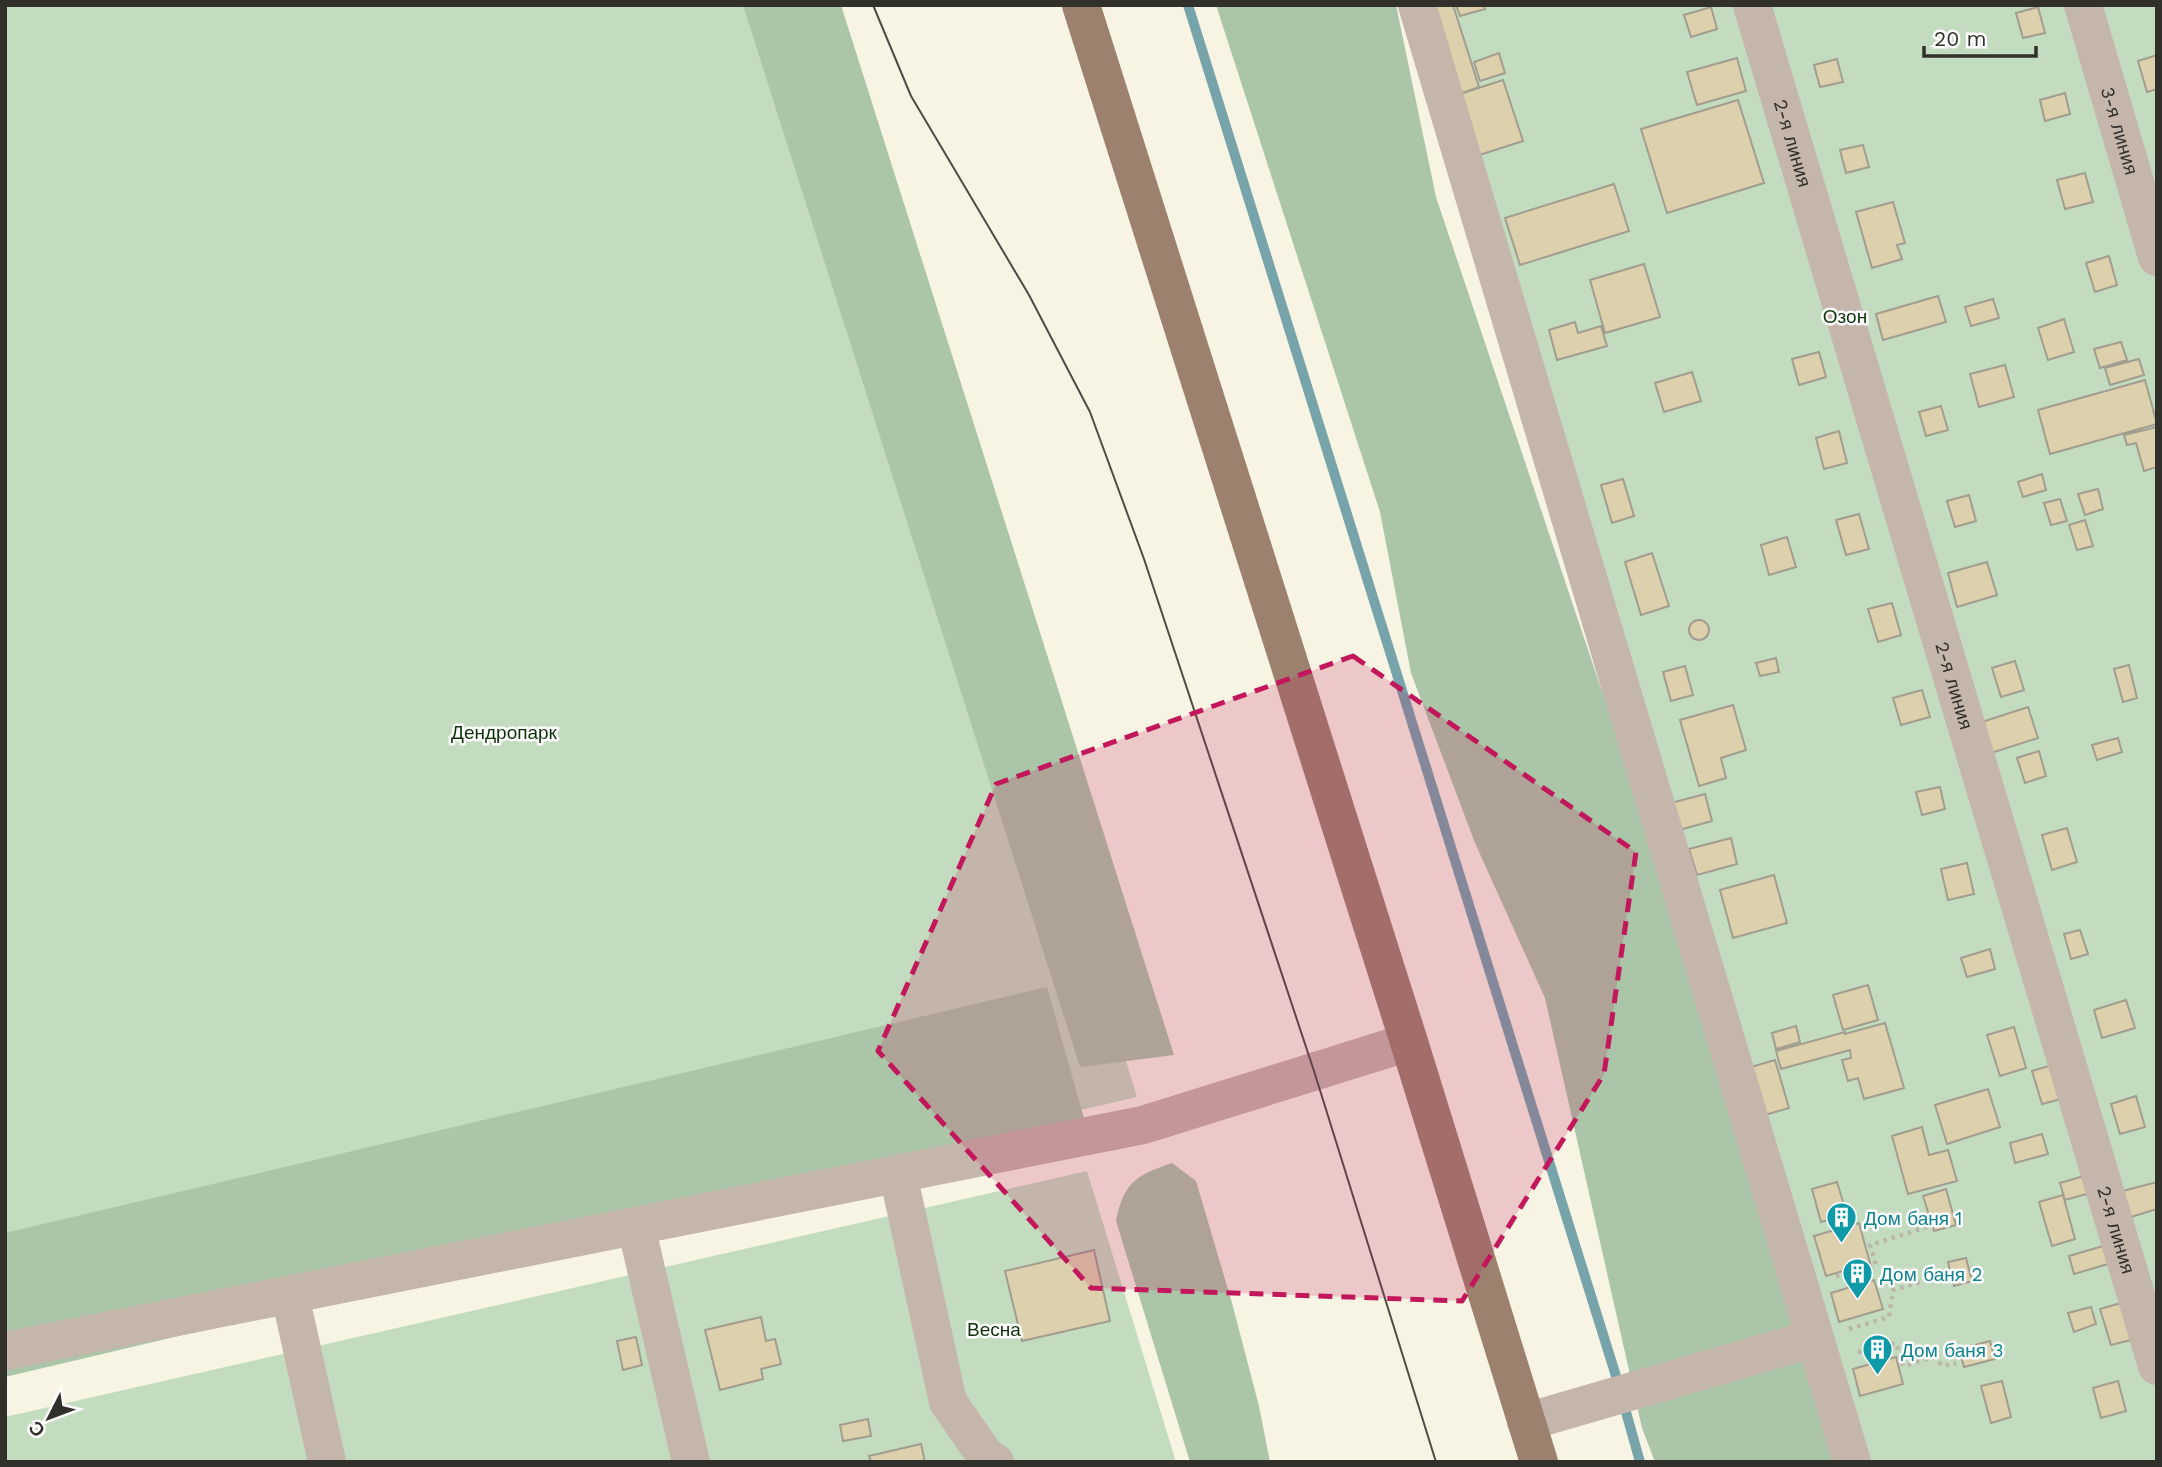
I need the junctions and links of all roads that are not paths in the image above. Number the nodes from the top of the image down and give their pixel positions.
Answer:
1 (1080, 5) edge
2 (1417, 5) edge
3 (1752, 5) edge
4 (2083, 5) edge
5 (2157, 257) edge
6 (1409, 1042) junction
7 (898, 1174) junction
8 (636, 1226) junction
9 (290, 1295) junction
10 (1829, 1334) junction
11 (5, 1352) edge
12 (2157, 1366) edge
13 (1526, 1422) junction
14 (327, 1462) edge
15 (691, 1462) edge
16 (995, 1462) edge
17 (1539, 1462) edge
18 (1852, 1462) edge

1 - 6 main road
2 - 10 lane
3 - 12 lane, 2-я линия
4 - 5 lane, 3-я линия
6 - 7 lane
6 - 13 main road
7 - 8 lane
7 - 16 lane
8 - 9 lane
8 - 15 lane
9 - 11 lane
9 - 14 lane
10 - 13 lane
10 - 18 lane
13 - 17 main road

